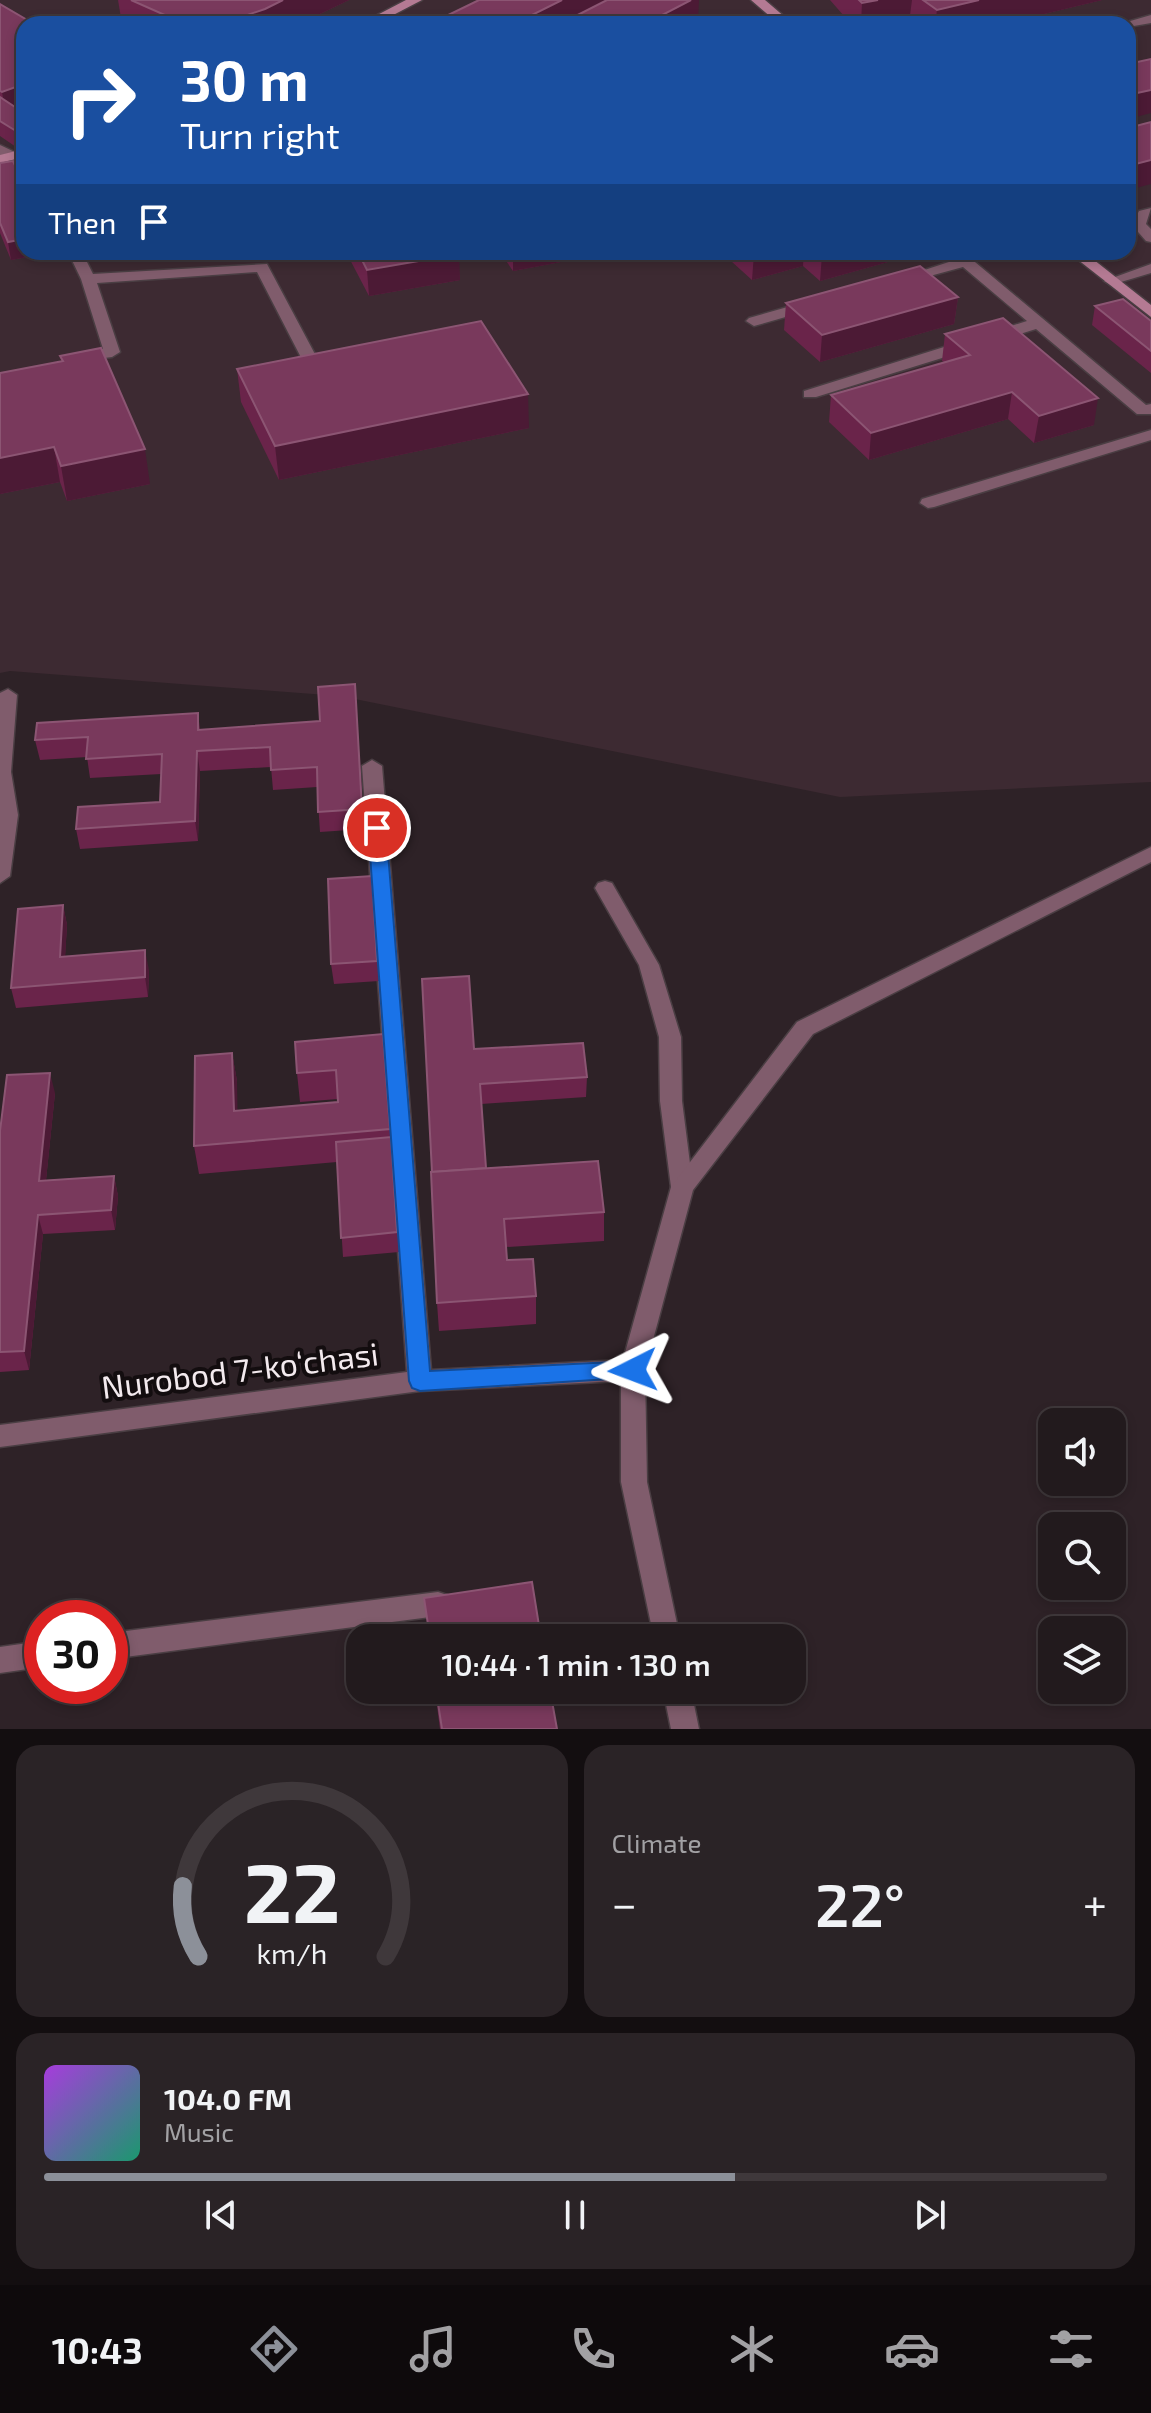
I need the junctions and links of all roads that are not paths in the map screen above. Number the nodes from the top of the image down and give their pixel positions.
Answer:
1 (416, 0) edge
2 (757, 0) edge
3 (383, 16) edge
4 (777, 16) edge
5 (1151, 212) edge
6 (1151, 238) edge
7 (79, 260) edge
8 (952, 260) edge
9 (964, 260) edge
10 (1085, 260) edge
11 (1151, 268) edge
12 (88, 279) junction
13 (1111, 281) junction
14 (890, 283) edge
15 (830, 300) edge
16 (1150, 310) edge
17 (754, 321) dead end
18 (1038, 323) junction
19 (56, 363) edge
20 (317, 373) edge
21 (810, 394) dead end
22 (1148, 413) edge
23 (1151, 435) edge
24 (928, 503) dead end
25 (8, 695) dead end
26 (372, 766) dead end
27 (1151, 854) edge
28 (0, 876) edge
29 (605, 888) dead end
30 (682, 1187) junction
31 (633, 1370) junction
32 (420, 1381) junction
33 (0, 1436) edge
34 (438, 1604) edge
35 (664, 1624) edge
36 (128, 1644) edge
37 (24, 1657) edge
38 (0, 1660) edge
39 (680, 1704) edge
40 (685, 1729) edge

1 - 3 street
2 - 4 street
5 - 6 street
7 - 12 street
8 - 14 street
9 - 18 street
10 - 13 street
11 - 13 street
12 - 19 street
12 - 20 street
13 - 16 street
15 - 17 street
18 - 21 street
18 - 22 street
23 - 24 street
25 - 28 street
26 - 32 street
27 - 30 street
29 - 30 street
30 - 31 street
31 - 32 street, Nurobod 7-ko‘chasi
31 - 35 street
32 - 33 street, Nurobod 7-ko‘chasi
34 - 36 street
37 - 38 street
39 - 40 street

